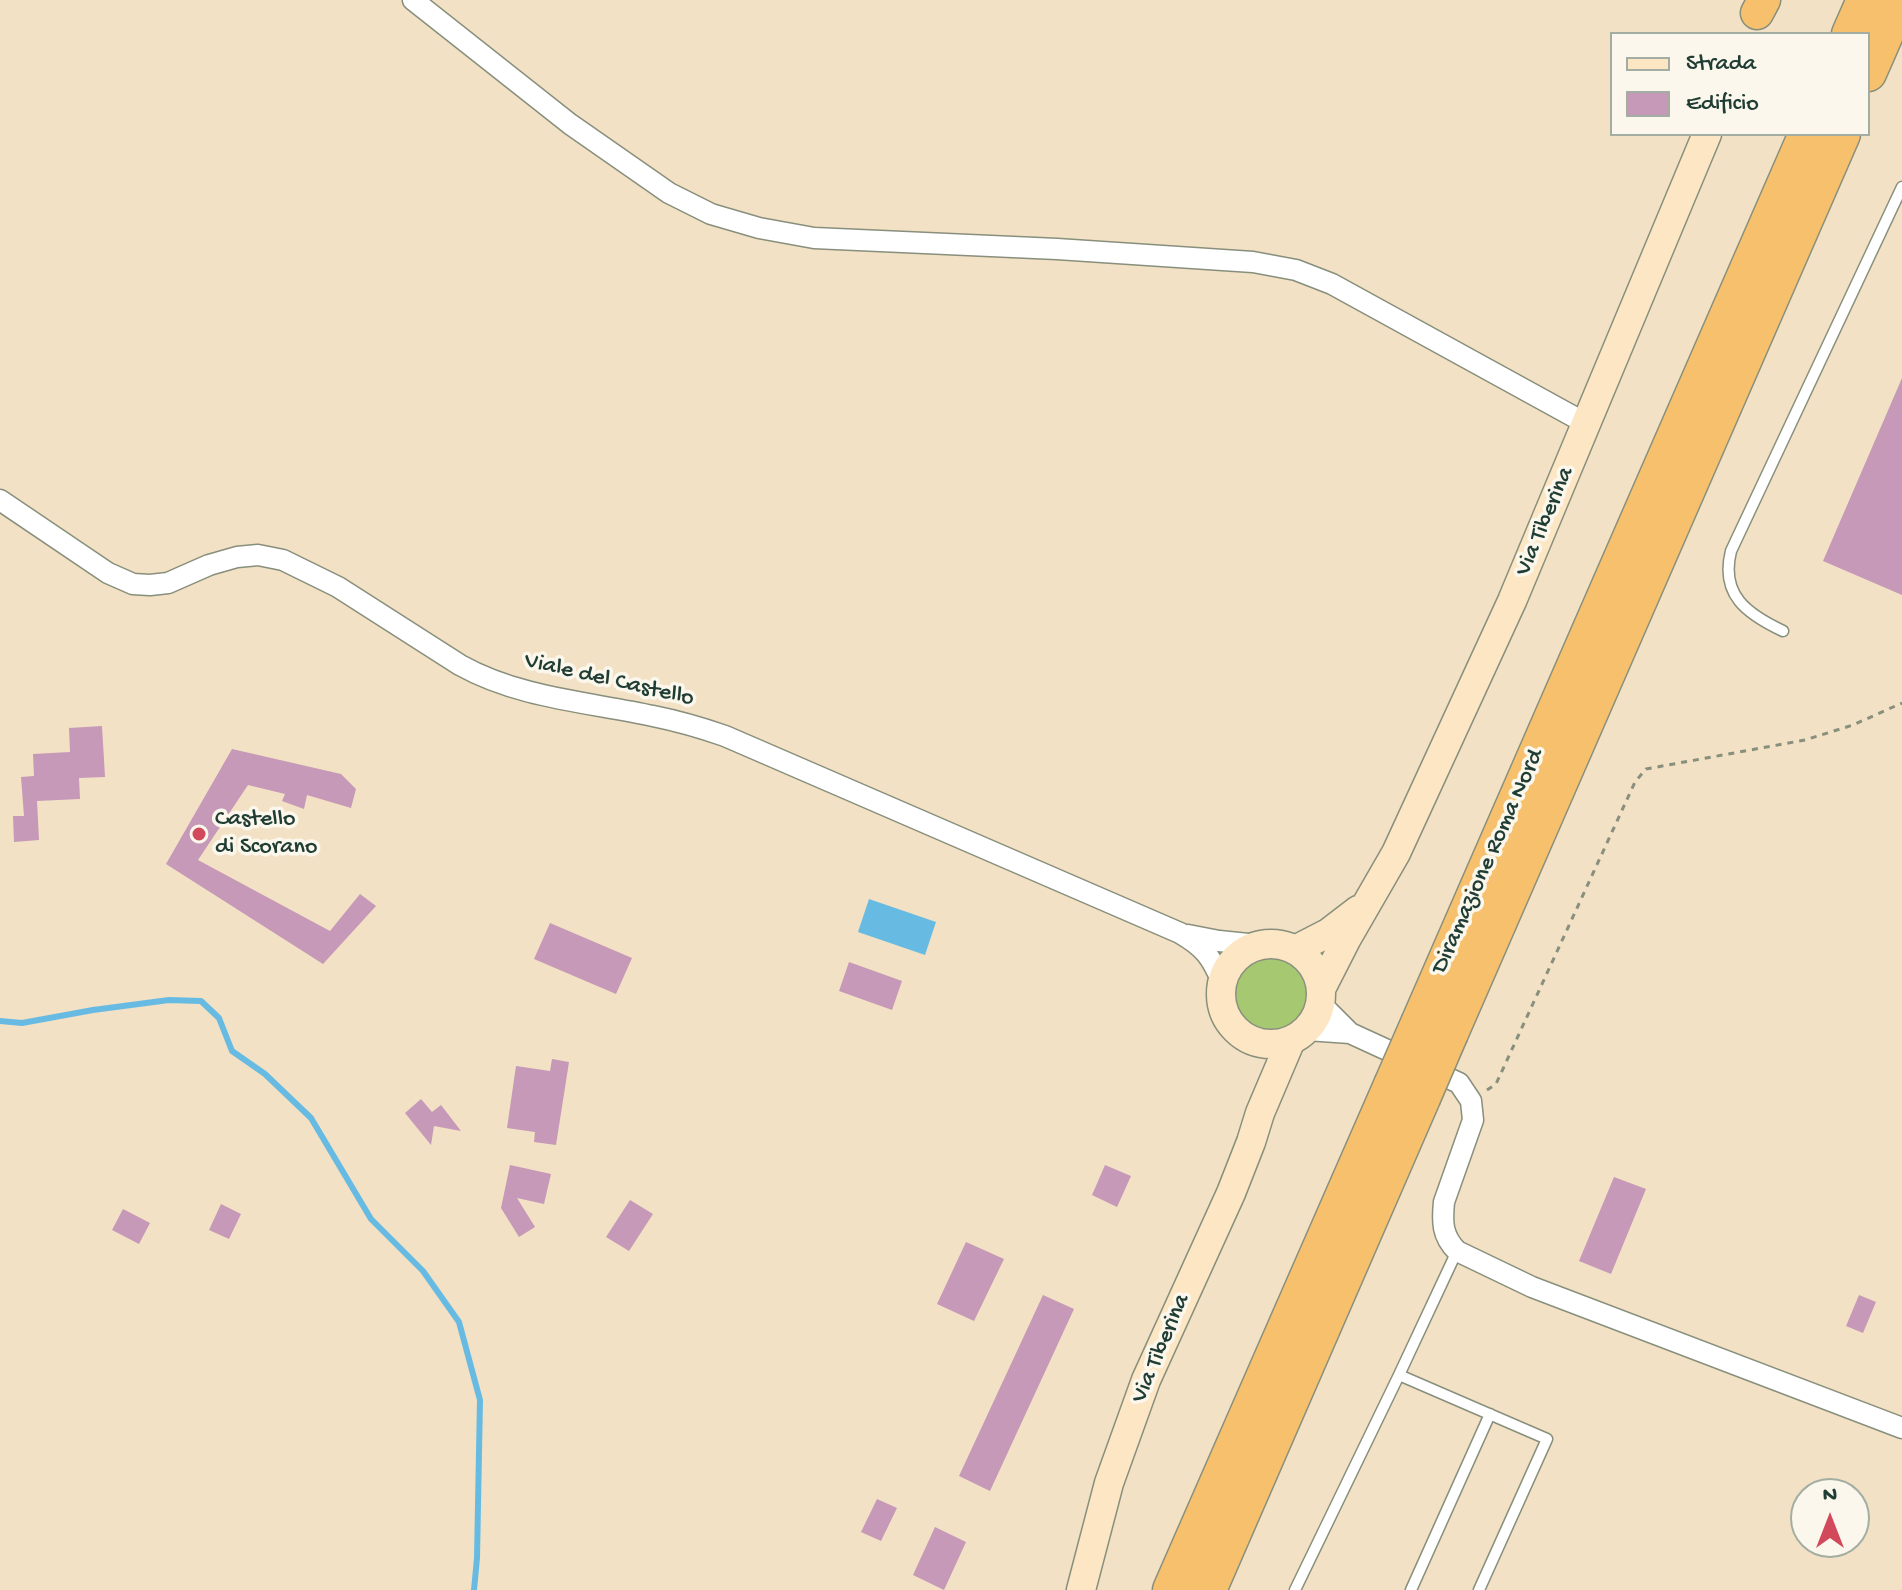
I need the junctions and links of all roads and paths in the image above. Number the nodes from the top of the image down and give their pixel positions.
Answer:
1 (413, 0) edge
2 (1865, 0) edge
3 (1900, 0) edge
4 (1851, 32) edge
5 (1870, 68) edge
6 (1706, 136) edge
7 (1806, 136) edge
8 (1841, 136) edge
9 (1902, 187) edge
10 (1587, 424) junction
11 (0, 500) edge
12 (1783, 631) dead end
13 (1902, 703) edge
14 (1368, 902) junction
15 (1180, 933) junction
16 (1258, 945) junction
17 (1295, 950) junction
18 (1222, 982) junction
19 (1321, 996) junction
20 (1435, 1027) junction
21 (1240, 1033) junction
22 (1350, 1033) junction
23 (1299, 1035) junction
24 (1407, 1092) junction
25 (1471, 1101) junction
26 (1260, 1113) junction
27 (1457, 1251) junction
28 (1399, 1375) junction
29 (1490, 1414) junction
30 (1902, 1428) edge
31 (1109, 1483) junction
32 (1069, 1590) edge
33 (1081, 1590) edge
34 (1171, 1590) edge
35 (1208, 1590) edge
36 (1295, 1590) edge
37 (1411, 1590) edge
38 (1479, 1590) edge

1 - 10 street
2 - 4 highway
3 - 5 highway
6 - 10 main road, Via Tiberina
7 - 20 highway, Diramazione Roma Nord
8 - 20 highway, Diramazione Roma Nord
9 - 12 lane
10 - 14 main road, Via Tiberina
11 - 15 street, Viale del Castello
13 - 25 path
14 - 17 main road
14 - 19 main road, Via Tiberina
15 - 16 street
15 - 18 street
16 - 17 main road
16 - 18 main road
17 - 19 main road
18 - 21 main road
19 - 22 street
19 - 23 main road
20 - 24 highway, Diramazione Roma Nord, bridge
21 - 23 main road
21 - 26 main road
22 - 23 street
22 - 25 street
23 - 26 main road, Via Tiberina
24 - 34 highway, Diramazione Roma Nord
24 - 35 highway, Diramazione Roma Nord
25 - 27 street
26 - 31 main road, Via Tiberina
27 - 28 lane
27 - 30 street
28 - 29 lane
28 - 36 lane
29 - 37 lane
29 - 38 lane
31 - 32 main road
31 - 33 main road, Via Tiberina

